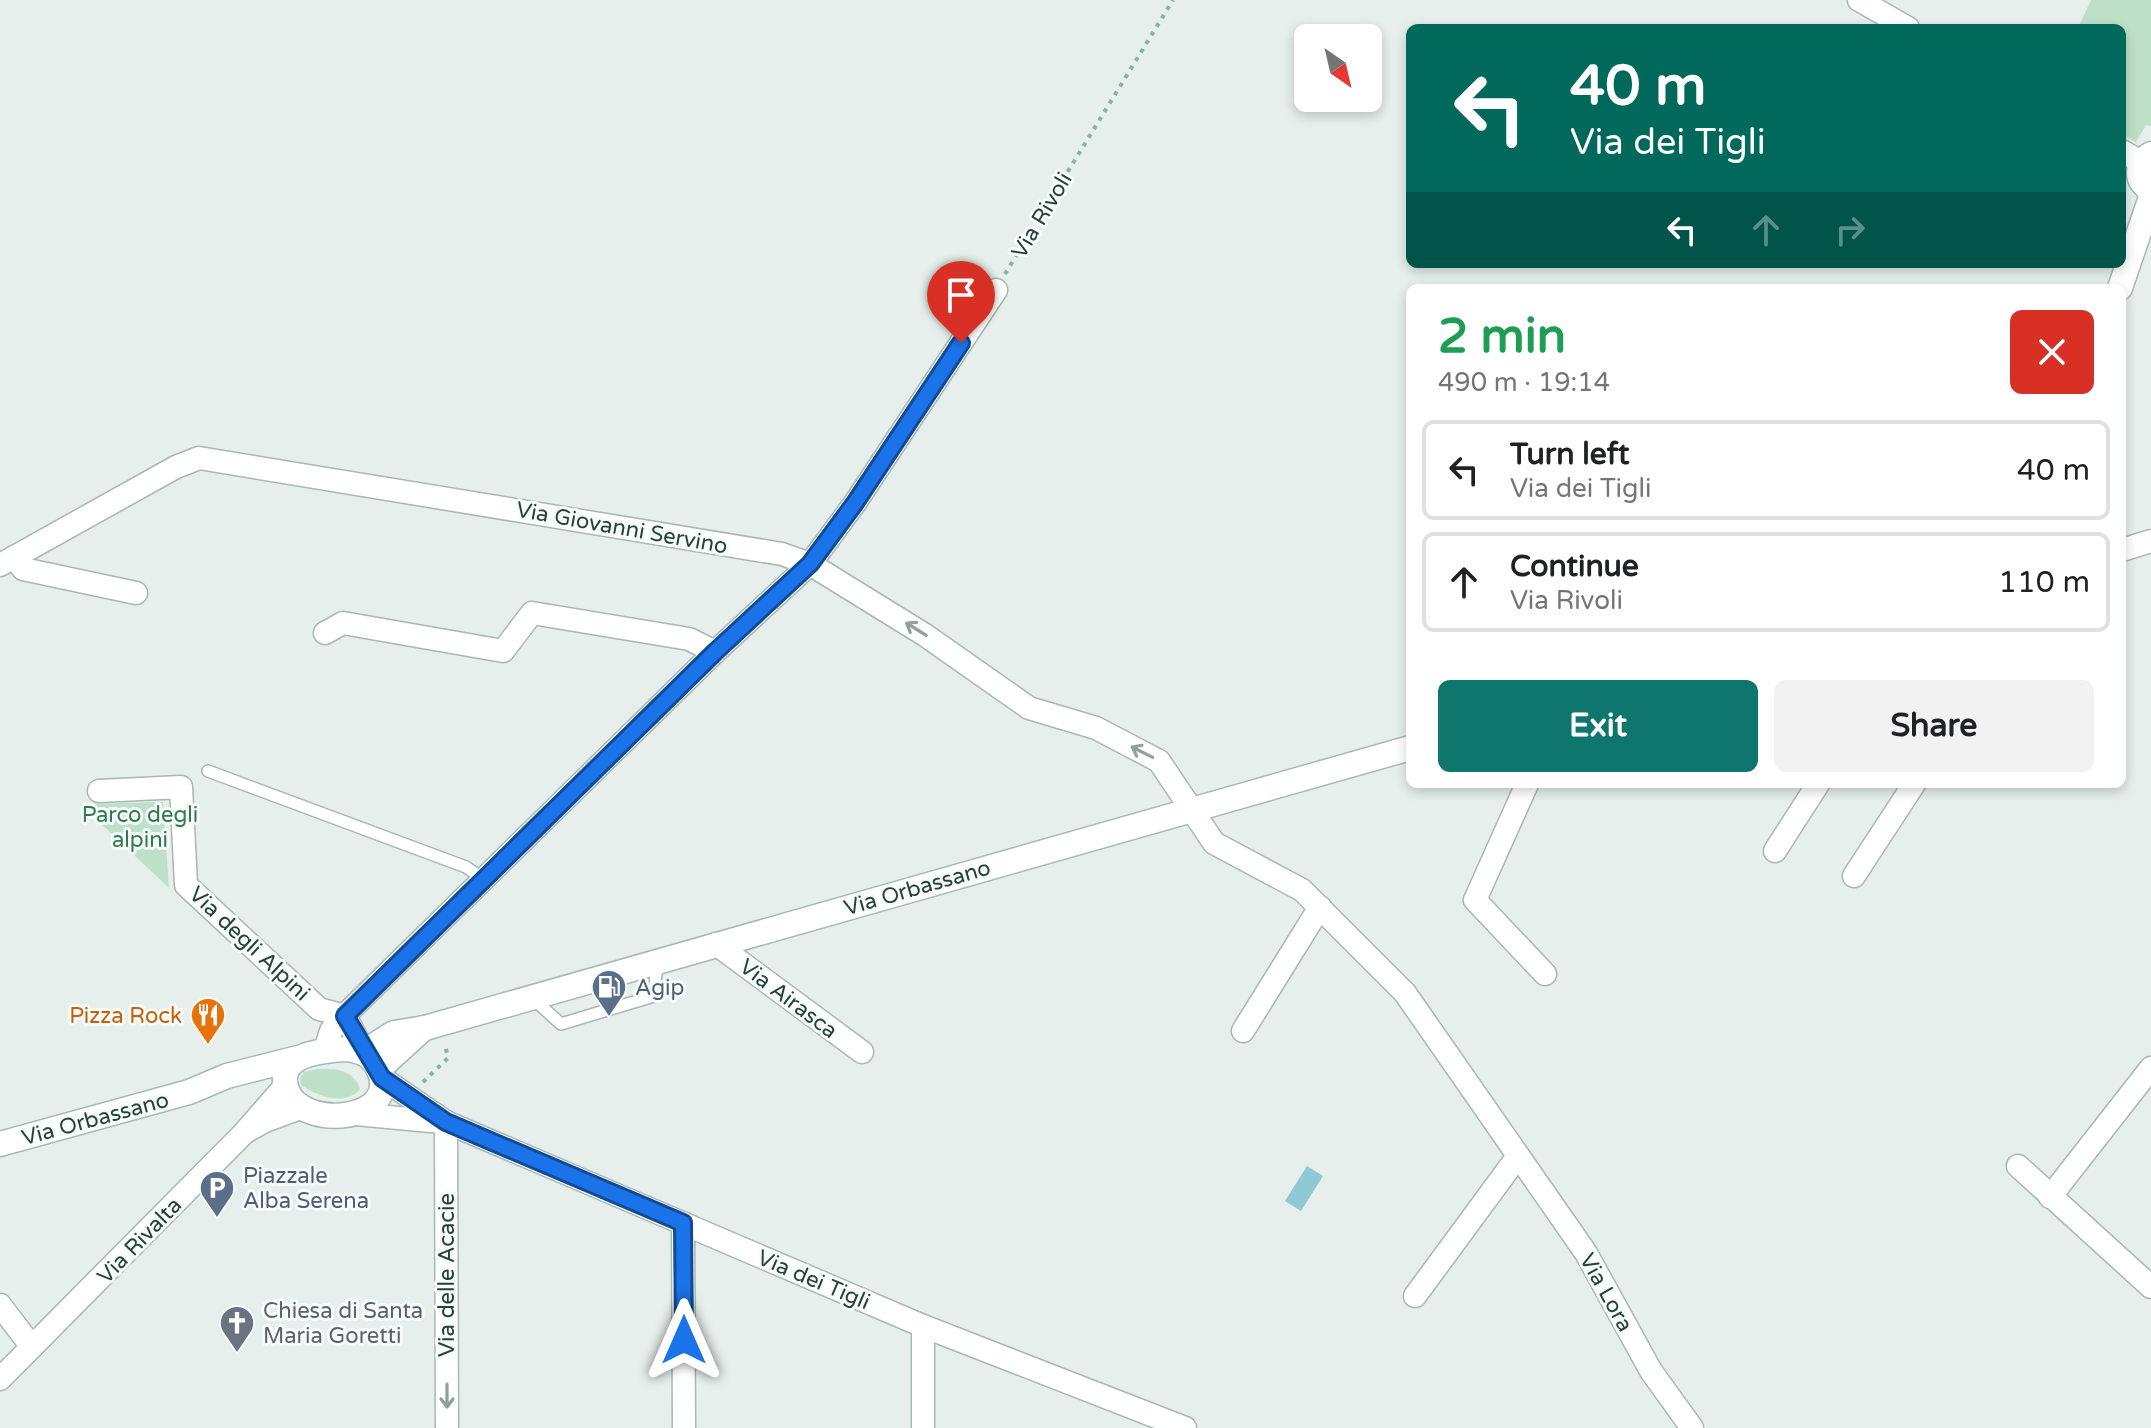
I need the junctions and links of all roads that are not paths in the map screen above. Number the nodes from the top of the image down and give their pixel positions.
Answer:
1 (1859, 0) edge
2 (1901, 24) edge
3 (2138, 156) edge
4 (2151, 190) edge
5 (2151, 197) edge
6 (2121, 284) edge
7 (996, 290) road end
8 (2151, 541) edge
9 (2126, 549) edge
10 (7, 561) edge
11 (810, 564) junction
12 (136, 593) dead end
13 (325, 633) dead end
14 (715, 652) junction
15 (1406, 749) edge
16 (208, 771) dead end
17 (1525, 788) edge
18 (1815, 788) edge
19 (1911, 788) edge
20 (99, 791) dead end
21 (1193, 809) junction
22 (1775, 851) dead end
23 (1854, 876) dead end
24 (483, 879) junction
25 (1320, 907) junction
26 (716, 944) junction
27 (657, 961) junction
28 (1545, 974) dead end
29 (530, 997) junction
30 (345, 1016) junction
31 (1243, 1031) dead end
32 (325, 1050) junction
33 (862, 1052) dead end
34 (298, 1058) junction
35 (375, 1067) junction
36 (2151, 1068) edge
37 (285, 1086) junction
38 (189, 1092) junction
39 (303, 1107) junction
40 (356, 1114) junction
41 (446, 1122) junction
42 (245, 1132) junction
43 (0, 1144) edge
44 (1518, 1156) junction
45 (2018, 1166) dead end
46 (2050, 1197) junction
47 (683, 1223) junction
48 (2151, 1287) edge
49 (1415, 1296) dead end
50 (0, 1305) edge
51 (923, 1326) junction
52 (32, 1347) junction
53 (0, 1379) edge
54 (1159, 1423) edge
55 (447, 1428) edge
56 (684, 1428) edge
57 (923, 1428) edge
58 (1185, 1428) edge
59 (1692, 1428) edge

1 - 2 street
3 - 4 main road
5 - 6 main road
7 - 11 street
8 - 9 street
10 - 11 street, Via Giovanni Servino
10 - 12 street
11 - 14 street
21 -> 11 street, Via Giovanni Servino
13 - 14 street
14 - 24 street
15 - 21 main road, Via Orbassano
16 - 24 lane
17 - 28 street
18 - 22 street
19 - 23 street
20 - 30 street, Via degli Alpini
21 - 25 street, Via Lora
21 - 26 main road, Via Orbassano
24 - 30 street
25 - 31 street
25 - 44 street, Via Lora
26 - 27 main road, Via Orbassano
26 - 33 street, Via Airasca
27 - 29 main road, Via Orbassano
27 - 29 lane
29 - 35 main road, Via Orbassano
30 - 32 street
30 - 35 street
32 - 34 main road, Via Orbassano
32 - 35 main road, Via Orbassano
34 - 37 main road
34 - 38 main road, Via Orbassano
35 - 40 main road, Via Orbassano
35 - 41 street, Via dei Tigli
36 - 46 street
37 - 38 main road, Via Orbassano
37 - 39 main road
37 - 42 street, Via Rivalta
38 - 43 main road, Via Orbassano
39 - 40 main road
39 - 42 street, Via Rivalta
40 - 41 street, Via dei Tigli
41 - 47 street, Via dei Tigli
41 -> 55 street, Via delle Acacie
42 - 52 street, Via Rivalta
44 - 49 street
44 - 59 street, Via Lora
45 - 46 street
46 - 48 street
47 - 51 street, Via dei Tigli
47 - 56 street
50 - 52 street
51 - 54 street, Via dei Tigli
51 - 57 street
52 - 53 street, Via Rivalta
54 - 58 street, Via dei Tigli

